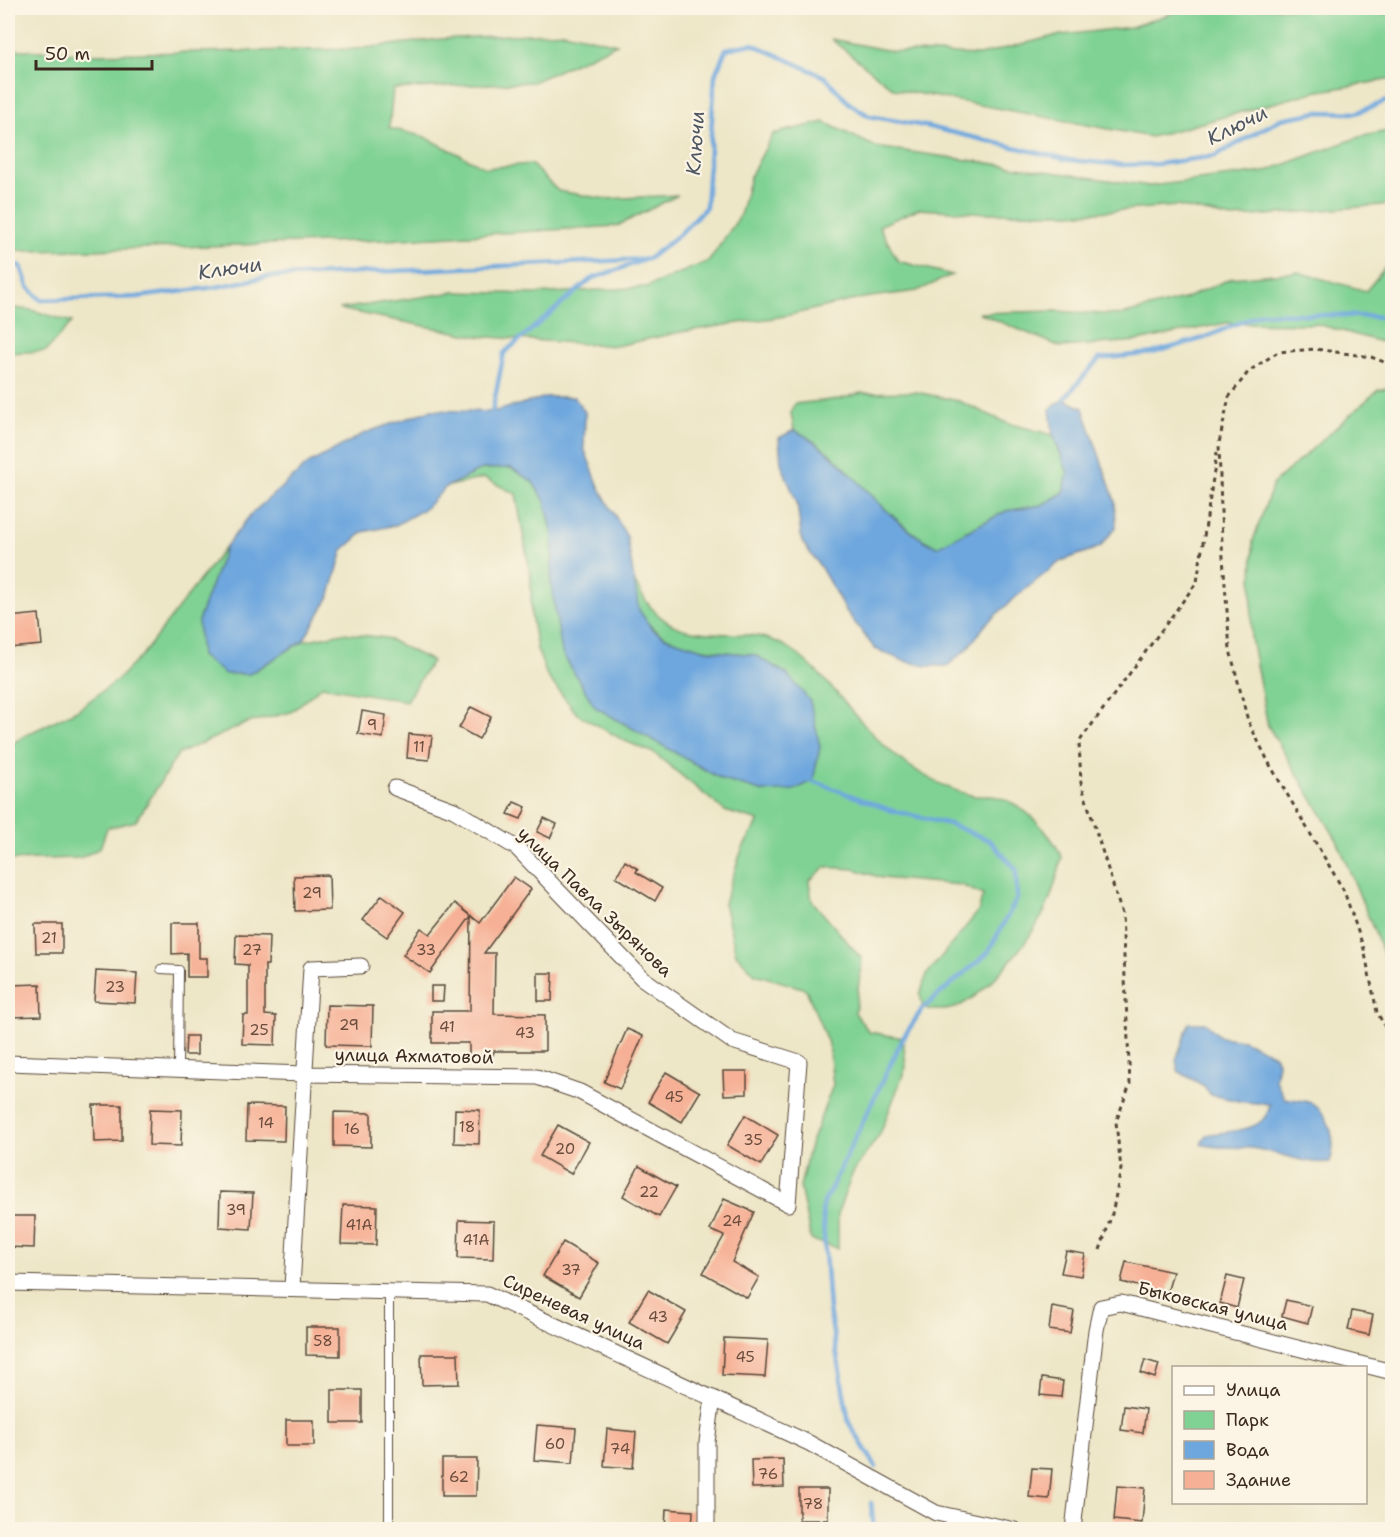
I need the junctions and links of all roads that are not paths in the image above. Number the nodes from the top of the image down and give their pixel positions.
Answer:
1 (395, 788) dead end
2 (361, 966) dead end
3 (160, 969) dead end
4 (8, 1063) edge
5 (178, 1069) junction
6 (304, 1074) junction
7 (789, 1204) joint
8 (8, 1283) edge
9 (292, 1287) junction
10 (390, 1290) junction
11 (1392, 1372) edge
12 (713, 1398) junction
13 (389, 1530) edge
14 (707, 1530) edge
15 (1015, 1530) edge
16 (1073, 1530) edge

1 - 7 street, улица Павла Зырянова
2 - 6 street
3 - 5 lane
4 - 5 street, улица Ахматовой
5 - 6 street, улица Ахматовой
6 - 7 street, улица Ахматовой
6 - 9 street
8 - 9 street, Сиреневая улица
9 - 10 street, Сиреневая улица
10 - 12 street, Сиреневая улица
10 - 13 lane
11 - 16 street, Быковская улица
12 - 14 street
12 - 15 street, Сиреневая улица

